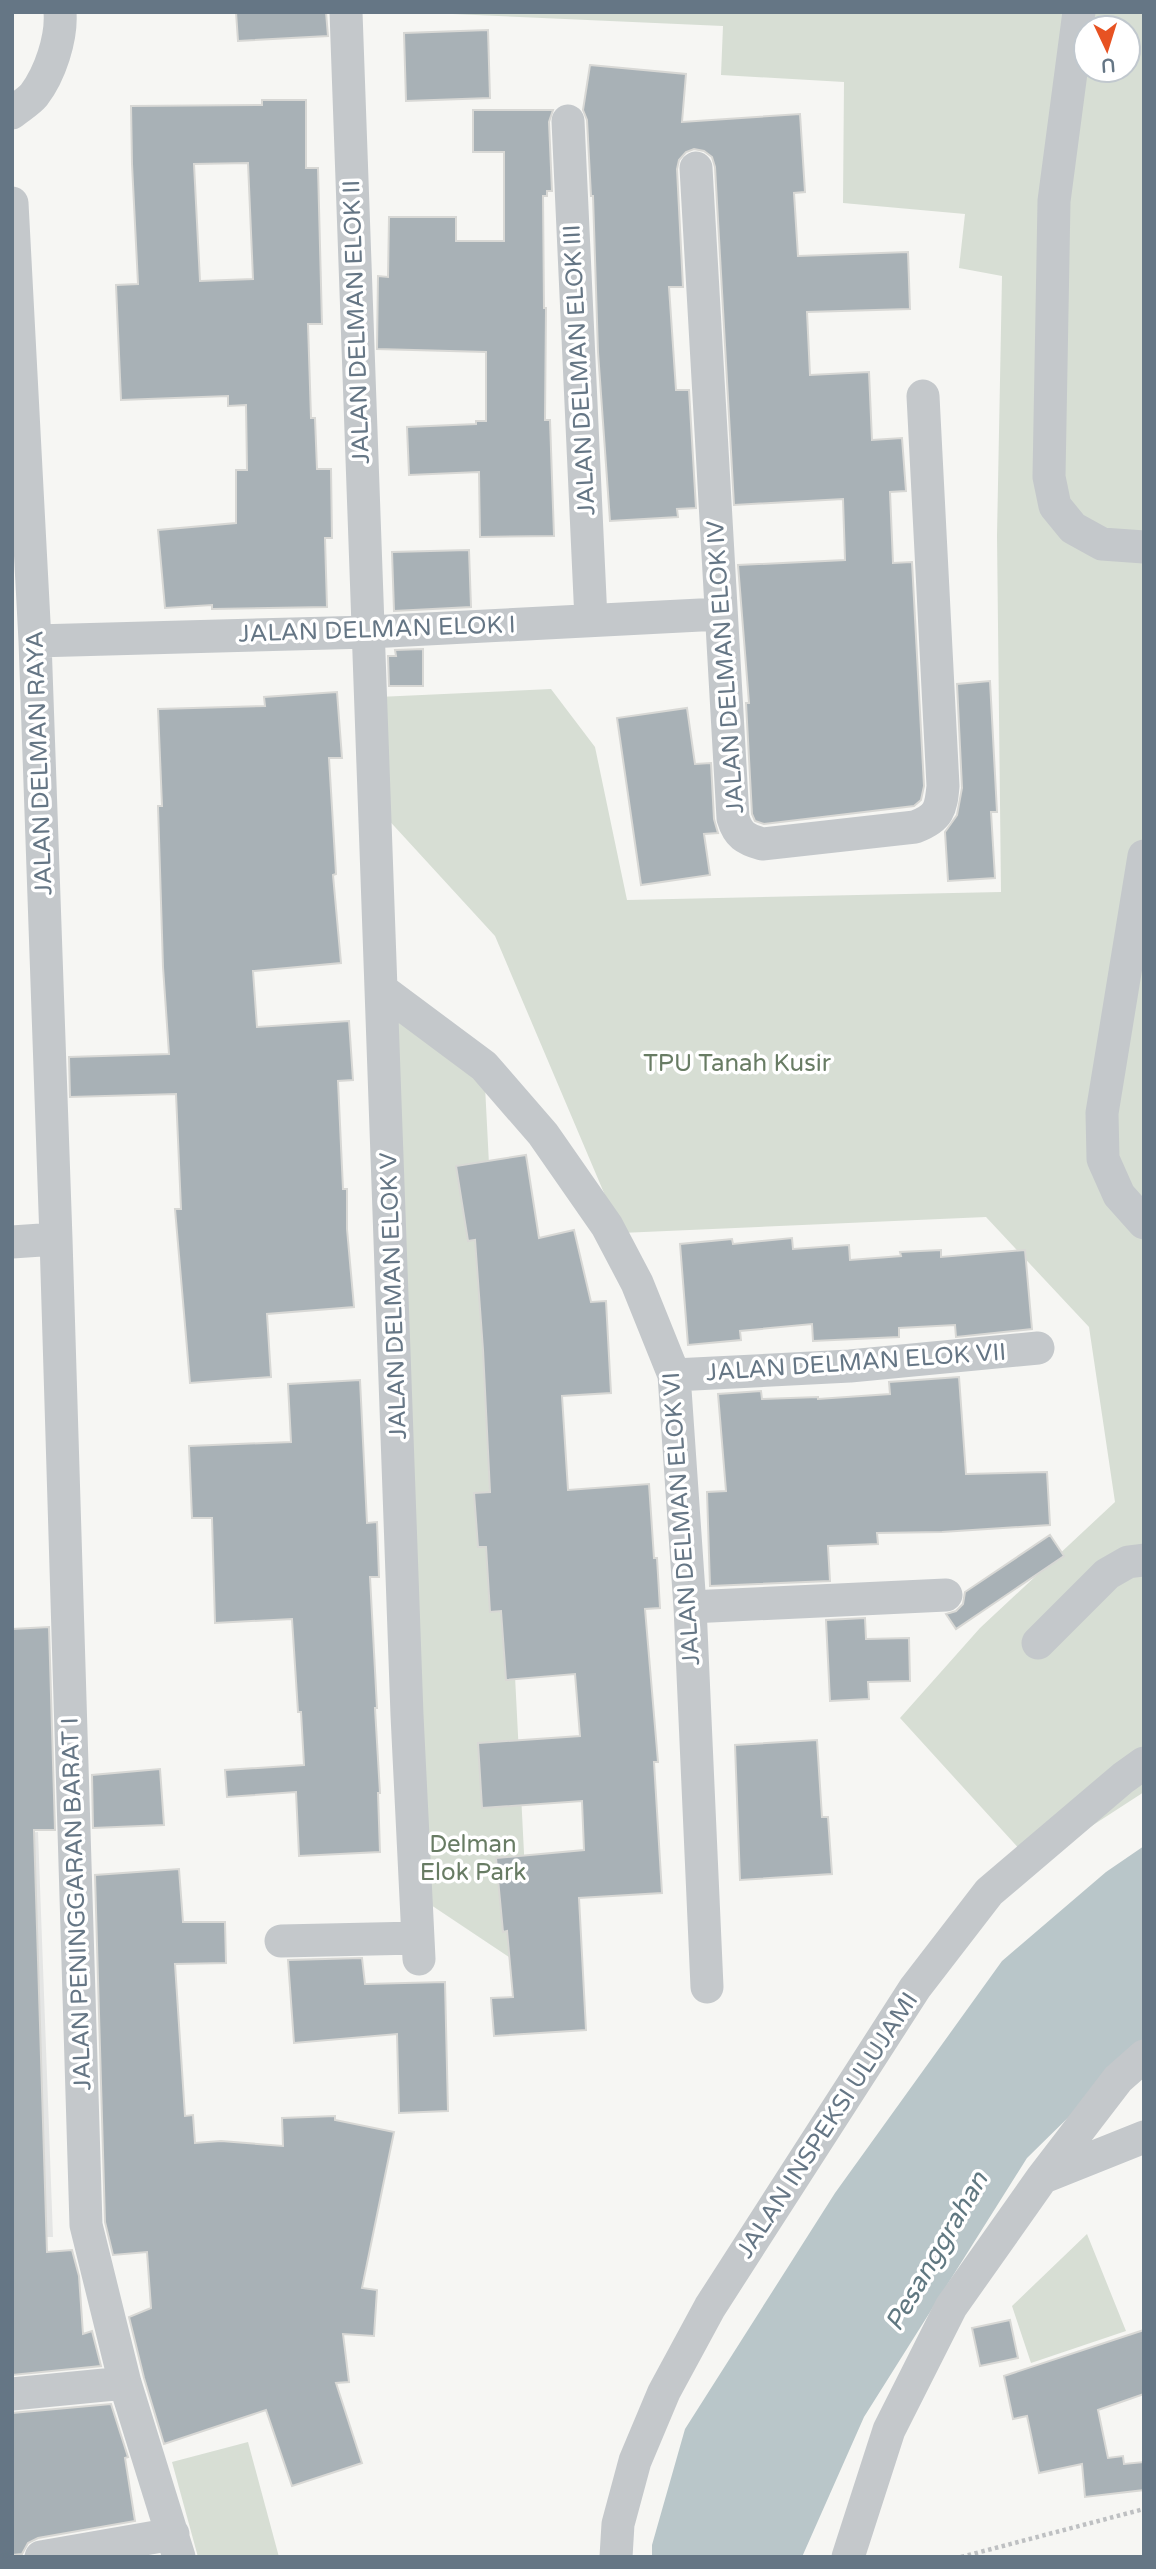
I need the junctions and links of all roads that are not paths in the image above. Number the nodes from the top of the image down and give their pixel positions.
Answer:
1 (60, 12) edge
2 (346, 12) edge
3 (1079, 12) edge
4 (12, 113) edge
5 (568, 121) dead end
6 (696, 168) dead end
7 (12, 203) edge
8 (923, 396) dead end
9 (1144, 547) edge
10 (720, 614) junction
11 (591, 620) junction
12 (369, 632) junction
13 (34, 641) junction
14 (1144, 856) edge
15 (383, 990) junction
16 (1144, 1223) edge
17 (56, 1239) junction
18 (12, 1242) edge
19 (1038, 1348) dead end
20 (674, 1375) junction
21 (1144, 1560) edge
22 (946, 1595) dead end
23 (690, 1607) junction
24 (1038, 1643) dead end
25 (1144, 1763) edge
26 (281, 1941) dead end
27 (707, 1987) dead end
28 (1144, 2056) edge
29 (1144, 2137) edge
30 (1042, 2178) junction
31 (125, 2383) junction
32 (12, 2395) edge
33 (176, 2545) edge
34 (41, 2557) edge
35 (616, 2557) edge
36 (848, 2557) edge

1 - 4 street
2 - 12 street, JALAN DELMAN ELOK II
3 - 9 street
5 - 11 street, JALAN DELMAN ELOK III
6 - 10 street, JALAN DELMAN ELOK IV
7 - 13 street, JALAN DELMAN RAYA
8 - 10 street, JALAN DELMAN ELOK IV
10 - 11 street, JALAN DELMAN ELOK I
11 - 12 street, JALAN DELMAN ELOK I
12 - 13 street, JALAN DELMAN ELOK I
12 - 15 street, JALAN DELMAN ELOK V
13 - 17 street, JALAN DELMAN RAYA
14 - 16 street
15 - 20 street, JALAN DELMAN ELOK VI
15 - 26 street, JALAN DELMAN ELOK V
17 - 18 street
17 - 31 street, JALAN PENINGGARAN BARAT I
19 - 20 street, JALAN DELMAN ELOK VII
20 - 23 street, JALAN DELMAN ELOK VI
21 - 24 street
22 - 23 street
23 - 27 street, JALAN DELMAN ELOK VI
25 - 35 street, JALAN INSPEKSI ULUJAMI
28 - 30 street
29 - 30 street
30 - 36 street
31 - 32 street
31 - 33 street, JALAN PENINGGARAN BARAT I
33 - 34 street

